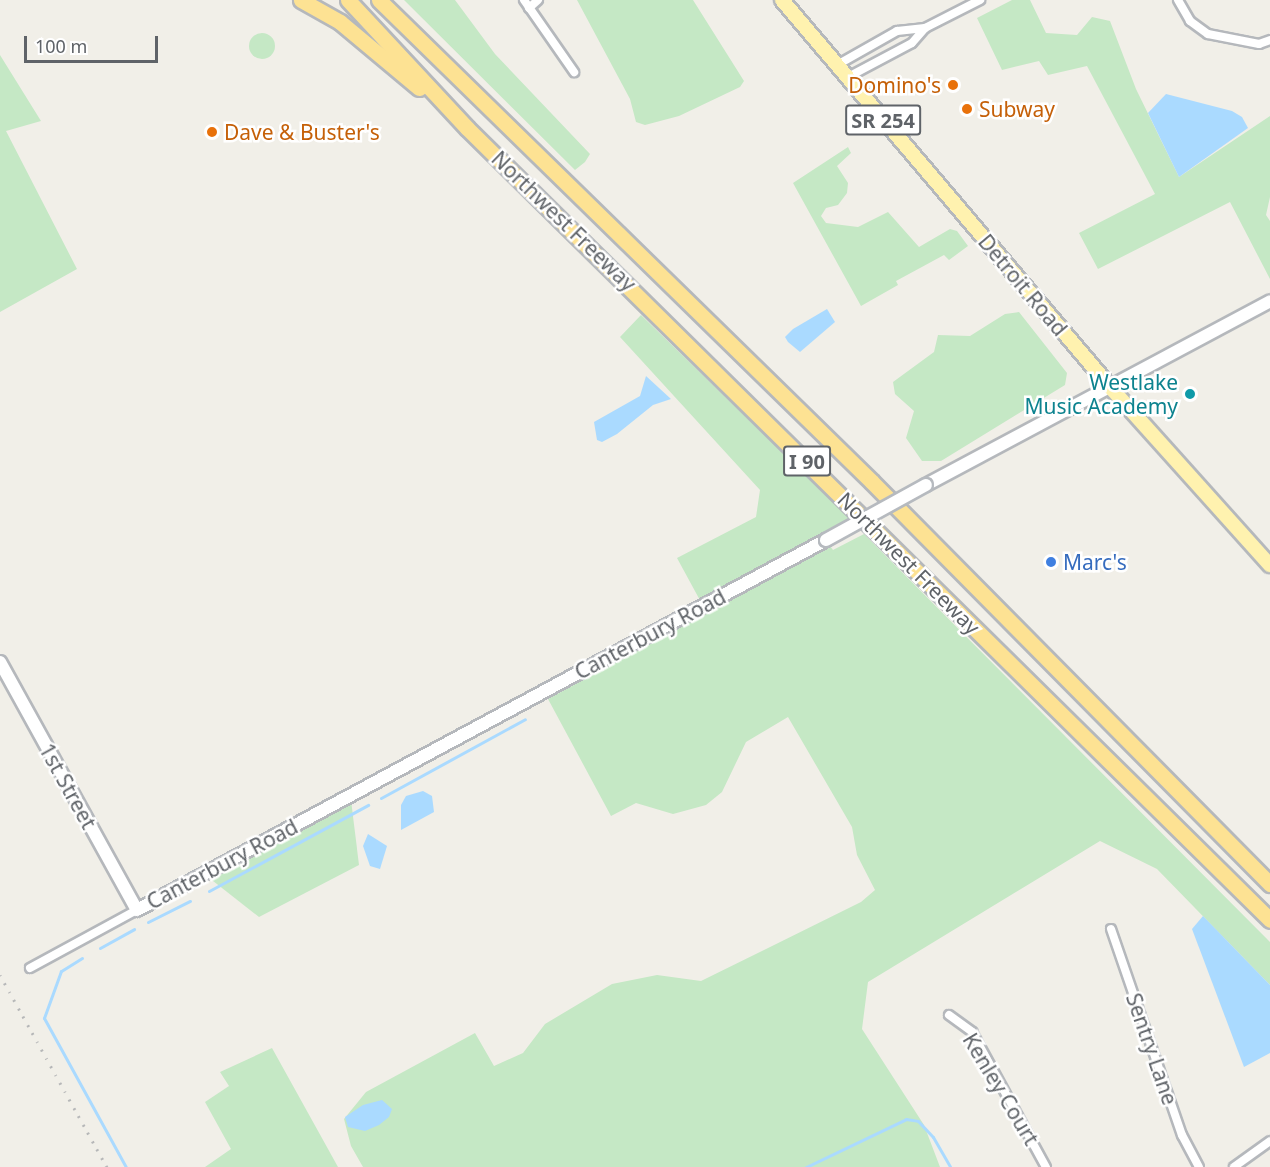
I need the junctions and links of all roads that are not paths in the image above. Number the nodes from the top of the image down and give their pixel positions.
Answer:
1 (302, 0) edge
2 (348, 0) edge
3 (379, 0) edge
4 (524, 0) edge
5 (538, 0) edge
6 (782, 0) edge
7 (980, 0) edge
8 (1178, 0) edge
9 (530, 8) junction
10 (925, 28) junction
11 (1270, 40) edge
12 (837, 65) junction
13 (574, 72) dead end
14 (848, 78) junction
15 (467, 128) junction
16 (1270, 301) edge
17 (1111, 388) junction
18 (1270, 565) edge
19 (0, 662) edge
20 (1270, 884) edge
21 (137, 910) junction
22 (1270, 920) edge
23 (1111, 929) dead end
24 (30, 968) dead end
25 (949, 1016) dead end
26 (1270, 1140) edge
27 (1046, 1167) edge
28 (1199, 1167) edge
29 (1234, 1167) edge

1 - 15 highway
2 - 15 highway, Northwest Freeway / I 90
3 - 20 highway, Northwest Freeway / I 90
4 - 9 street
5 - 9 street
6 - 12 main road, Detroit Road / SR 254
7 - 10 street
8 - 11 street
9 - 13 street
10 - 12 street
10 - 14 street
12 - 14 main road, Detroit Road / SR 254
14 - 17 main road, Detroit Road / SR 254
15 - 22 highway, Northwest Freeway / I 90
16 - 17 street, Canterbury Road
17 - 18 main road, Detroit Road / SR 254
17 - 21 street, Canterbury Road, bridge
19 - 21 street, 1st Street
21 - 24 street, Canterbury Road
23 - 28 street, Sentry Lane
25 - 27 street, Kenley Court
26 - 29 street

